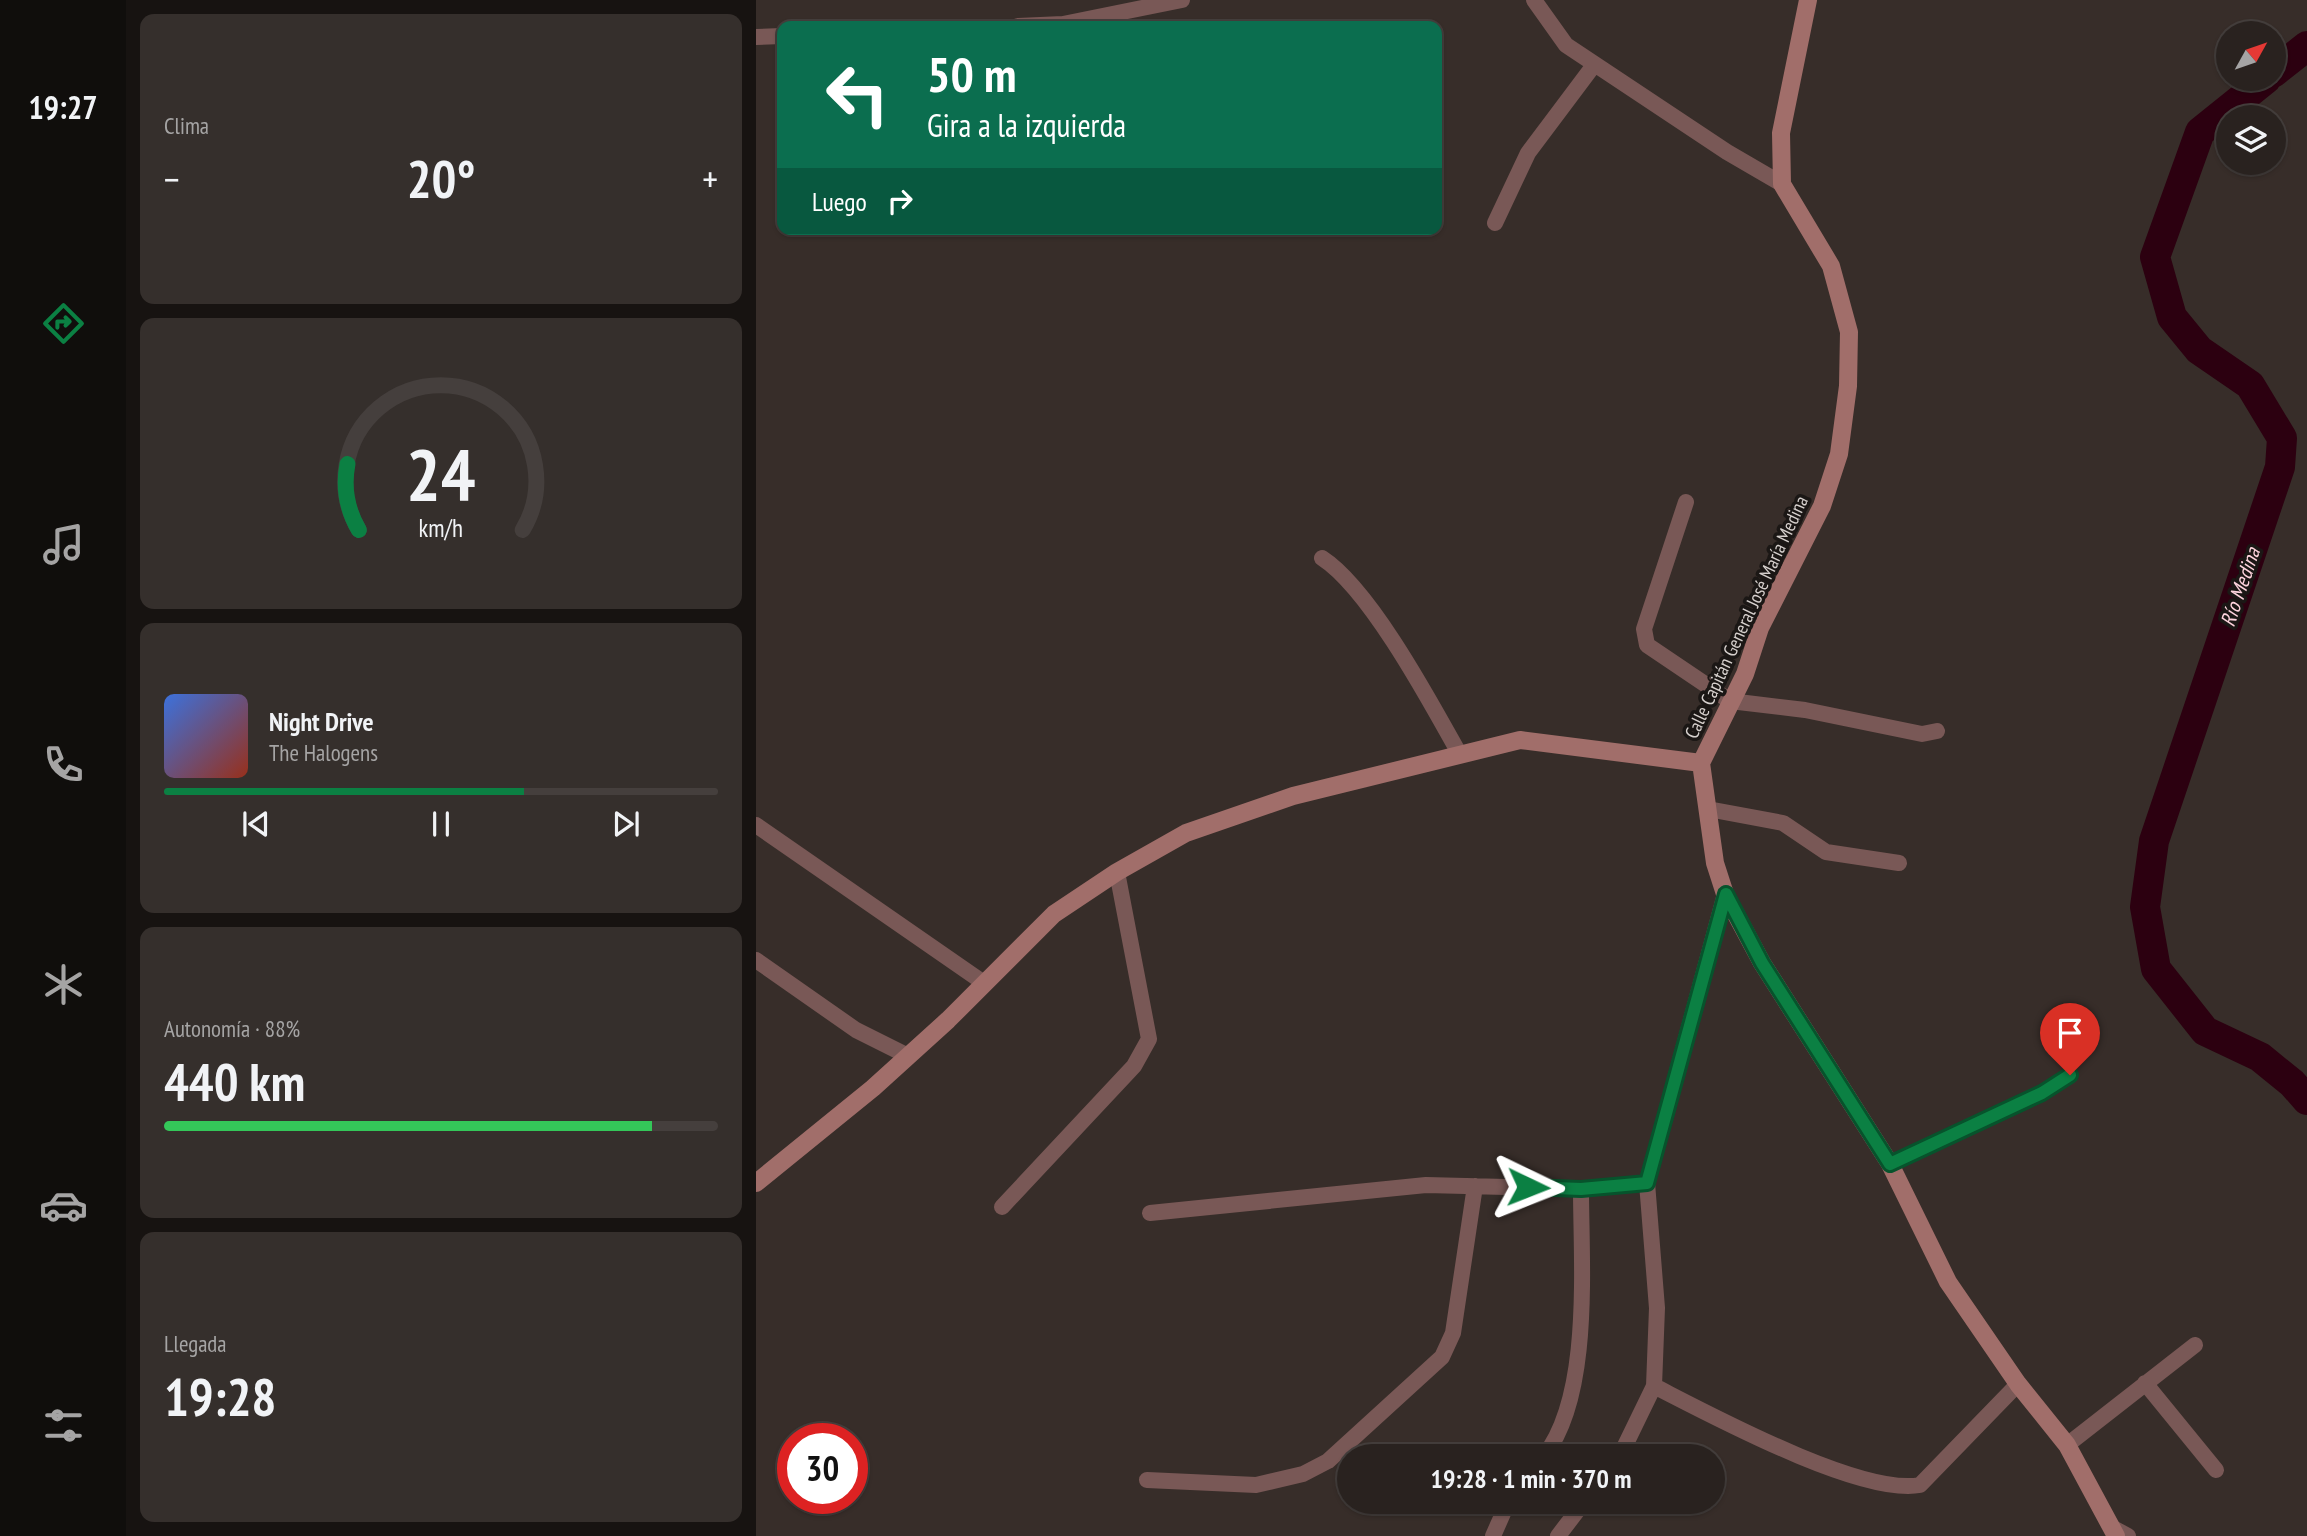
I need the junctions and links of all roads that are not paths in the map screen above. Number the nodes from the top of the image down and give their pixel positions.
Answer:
1 (1182, 0) edge
2 (1534, 0) edge
3 (1808, 0) edge
4 (1078, 21) edge
5 (777, 36) edge
6 (756, 37) edge
7 (1594, 65) junction
8 (1782, 184) junction
9 (1495, 223) dead end
10 (1686, 502) dead end
11 (1322, 558) dead end
12 (1730, 701) junction
13 (1937, 731) dead end
14 (1460, 755) junction
15 (1701, 763) junction
16 (1708, 809) junction
17 (756, 825) edge
18 (1899, 863) dead end
19 (1117, 872) junction
20 (1726, 894) junction
21 (756, 960) edge
22 (984, 983) junction
23 (908, 1056) junction
24 (2070, 1075) dead end
25 (1890, 1164) junction
26 (1647, 1183) junction
27 (756, 1184) edge
28 (1475, 1186) junction
29 (1581, 1189) junction
30 (1002, 1207) dead end
31 (1150, 1213) dead end
32 (2195, 1345) dead end
33 (2145, 1383) junction
34 (2018, 1384) junction
35 (1654, 1386) junction
36 (1550, 1444) edge
37 (1626, 1444) edge
38 (2067, 1445) junction
39 (2216, 1470) dead end
40 (1147, 1480) dead end
41 (1503, 1514) edge
42 (1575, 1514) edge
43 (2120, 1534) edge
44 (1493, 1536) edge
45 (1558, 1536) edge

1 - 4 street
2 - 7 street
3 - 8 street, Calle Capitán General José María Medina
5 - 6 street
7 - 8 street
7 - 9 street
8 - 12 street, Calle Capitán General José María Medina
10 - 12 street
11 - 14 street
12 - 13 street
12 - 15 street, Calle Capitán General José María Medina
14 - 15 street
14 - 19 street
15 - 16 street, Calle Capitán General José María Medina
16 - 18 street
16 - 20 street, Calle Capitán General José María Medina
17 - 22 street
19 - 22 street
19 - 30 street
20 - 25 street, Calle Capitán General José María Medina
20 - 26 street
21 - 23 street
22 - 23 street
23 - 27 street
24 - 25 street
25 - 34 street, Calle Capitán General José María Medina
26 - 29 street
26 - 35 street
28 - 29 street
28 - 31 street
28 - 40 street
29 - 36 street
32 - 33 street
33 - 38 street
33 - 39 street
34 - 35 street
34 - 38 street, Calle Capitán General José María Medina
35 - 37 street
38 - 43 street, Calle Capitán General José María Medina
41 - 44 street
42 - 45 street

